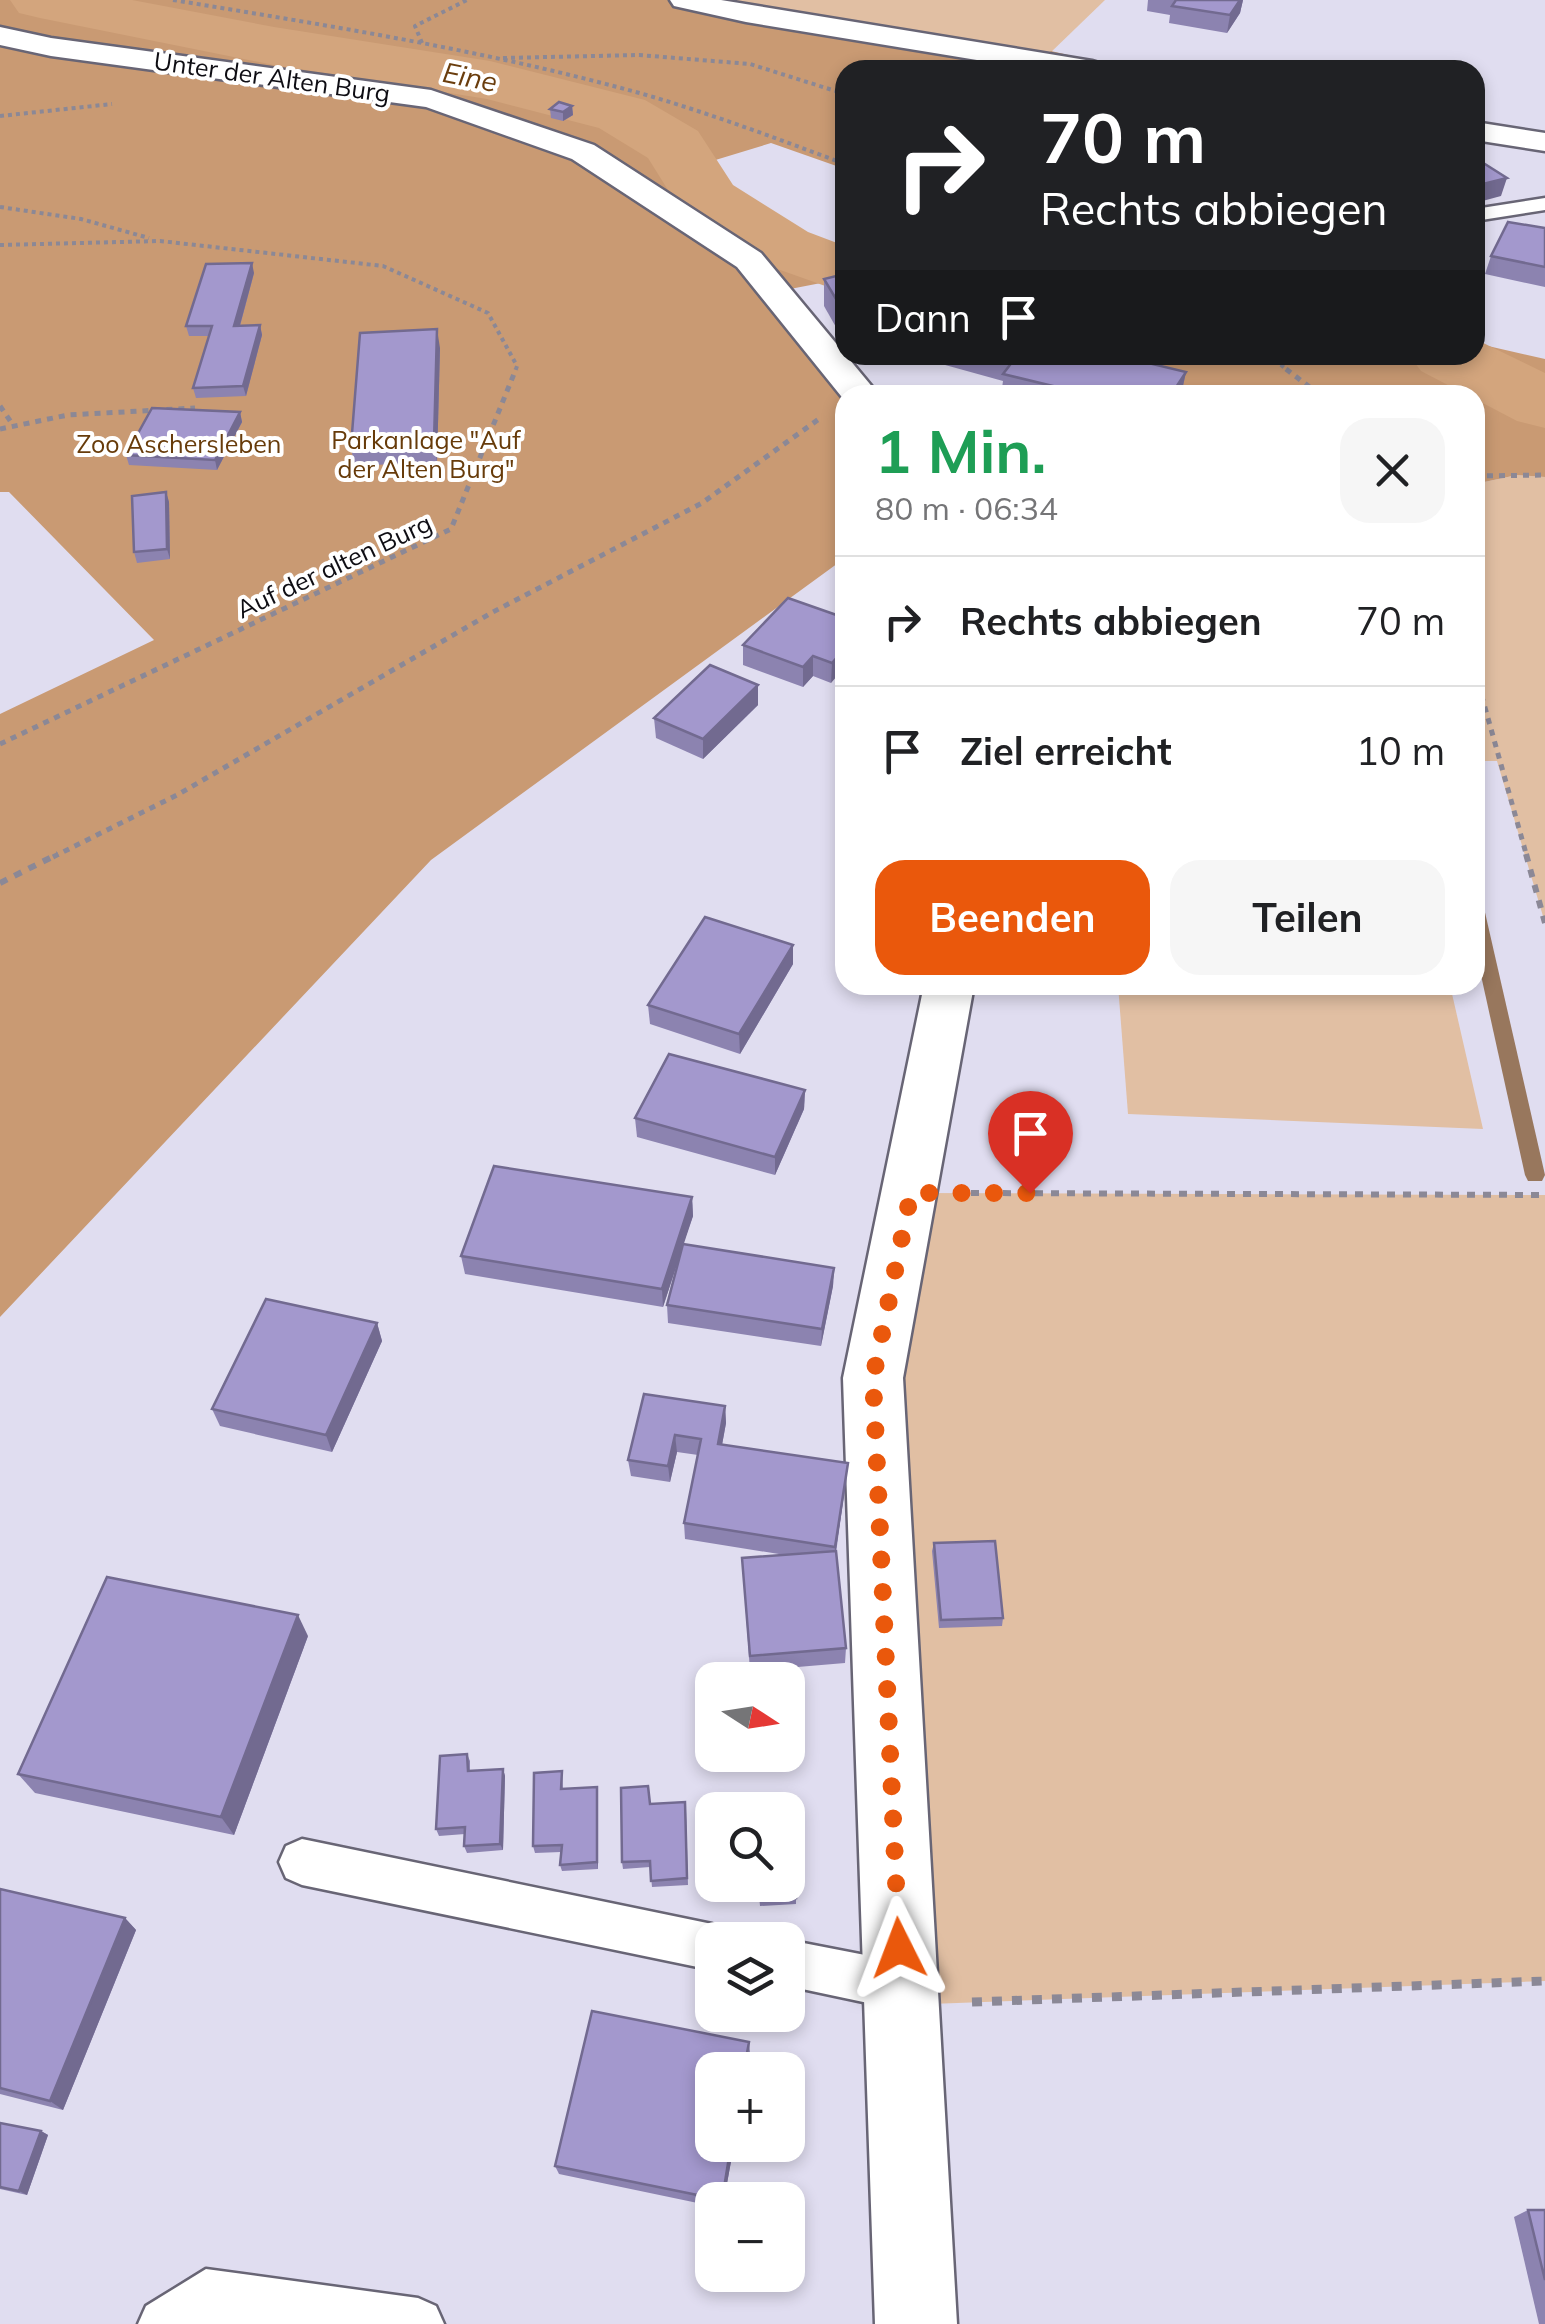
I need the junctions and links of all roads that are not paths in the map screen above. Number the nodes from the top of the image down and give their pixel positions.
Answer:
1 (684, 0) edge
2 (0, 36) edge
3 (1030, 60) edge
4 (1485, 133) edge
5 (1545, 142) edge
6 (1545, 204) edge
7 (1485, 213) edge
8 (835, 386) edge
9 (947, 995) edge
10 (302, 1862) dead end
11 (695, 1943) edge
12 (805, 1968) edge
13 (902, 1996) junction
14 (164, 2324) edge
15 (418, 2324) edge
16 (916, 2324) edge

1 - 3 street
2 - 8 street, Unter der Alten Burg
4 - 5 street
6 - 7 lane
9 - 13 street
10 - 11 lane
12 - 13 lane
13 - 16 street
14 - 15 lane

